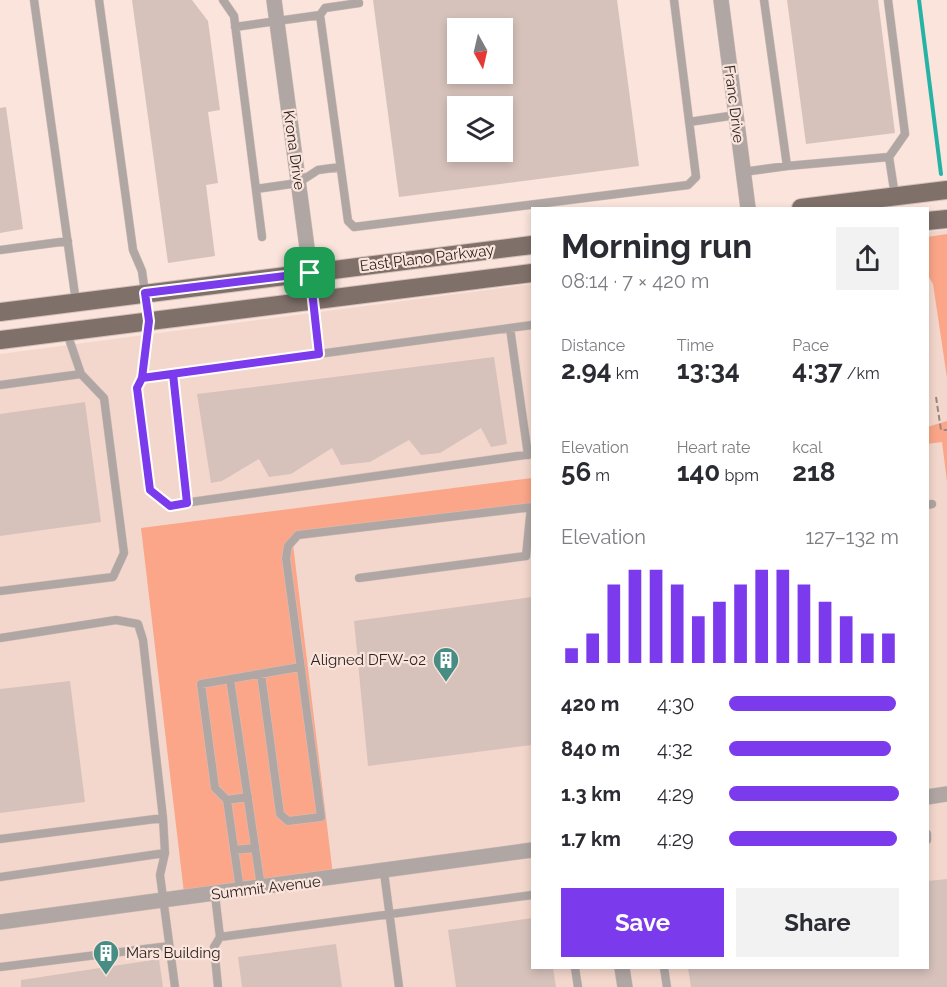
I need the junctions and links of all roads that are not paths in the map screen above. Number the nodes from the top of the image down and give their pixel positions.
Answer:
1 (34, 0) edge
2 (99, 0) edge
3 (223, 0) edge
4 (274, 0) edge
5 (674, 0) edge
6 (721, 0) edge
7 (764, 0) edge
8 (888, 0) edge
9 (359, 3) dead end
10 (320, 15) junction
11 (277, 21) junction
12 (235, 27) junction
13 (736, 115) junction
14 (690, 122) junction
15 (890, 157) junction
16 (340, 166) junction
17 (787, 166) junction
18 (743, 172) junction
19 (298, 183) junction
20 (256, 189) junction
21 (946, 194) edge
22 (894, 196) junction
23 (748, 207) edge
24 (809, 207) edge
25 (947, 219) edge
26 (929, 221) edge
27 (262, 237) dead end
28 (68, 240) junction
29 (531, 245) edge
30 (0, 250) edge
31 (531, 272) edge
32 (310, 273) junction
33 (145, 293) junction
34 (314, 300) junction
35 (76, 302) junction
36 (0, 312) edge
37 (149, 321) junction
38 (531, 326) edge
39 (510, 328) junction
40 (67, 331) junction
41 (0, 340) edge
42 (319, 354) junction
43 (81, 374) junction
44 (173, 374) junction
45 (142, 378) junction
46 (0, 385) edge
47 (530, 455) edge
48 (187, 503) junction
49 (531, 507) edge
50 (531, 515) edge
51 (359, 578) dead end
52 (0, 591) edge
53 (0, 638) edge
54 (300, 667) junction
55 (261, 674) junction
56 (230, 679) junction
57 (947, 794) edge
58 (248, 797) junction
59 (929, 797) edge
60 (227, 800) junction
61 (163, 818) junction
62 (0, 839) edge
63 (255, 848) junction
64 (234, 850) junction
65 (531, 850) edge
66 (165, 853) junction
67 (384, 872) junction
68 (0, 877) edge
69 (261, 889) junction
70 (240, 892) junction
71 (215, 895) junction
72 (531, 896) edge
73 (163, 901) junction
74 (389, 915) junction
75 (0, 922) edge
76 (220, 937) junction
77 (169, 946) junction
78 (0, 967) edge
79 (575, 969) edge
80 (622, 969) edge
81 (664, 969) edge
82 (175, 987) edge
83 (218, 987) edge
84 (399, 987) edge
85 (578, 987) edge
86 (625, 987) edge
87 (667, 987) edge

1 - 28 lane
2 - 33 lane
3 - 12 lane
4 - 11 street, Krona Drive
5 - 14 lane
6 - 13 street, Franc Drive
7 - 17 lane
8 - 15 lane
9 - 10 lane
10 - 11 lane
10 - 16 lane
11 - 12 lane
11 - 19 street, Krona Drive
12 - 20 lane
13 - 14 lane
13 - 18 street, Franc Drive
14 - 16 lane
15 - 17 lane
15 - 22 lane
16 - 19 lane
17 - 18 lane
18 - 23 street, Franc Drive
19 - 20 lane
19 - 32 street, Krona Drive
20 - 27 lane
21 - 22 main road
22 - 24 main road
25 - 26 main road
28 - 30 lane
28 - 35 lane
29 - 32 main road, East Plano Parkway
31 - 34 main road, East Plano Parkway
32 - 33 main road, East Plano Parkway
32 - 34 street, Krona Drive
33 - 35 main road, East Plano Parkway
33 - 37 main road
34 - 37 main road, East Plano Parkway
34 - 42 lane
35 - 36 main road, East Plano Parkway
37 - 40 main road, East Plano Parkway
37 - 45 lane
38 - 39 lane
39 - 42 lane
39 - 47 lane
40 - 41 main road, East Plano Parkway
40 - 43 lane
42 - 44 lane
43 - 46 lane
43 - 52 lane
44 - 45 lane
44 - 48 lane
45 - 48 lane
47 - 48 lane
49 - 54 lane
50 - 51 lane
53 - 61 lane
54 - 55 lane
54 - 55 lane
55 - 56 lane
56 - 58 lane
56 - 60 lane
57 - 59 street
58 - 60 lane
58 - 63 lane
60 - 64 lane
61 - 62 lane
61 - 66 lane
63 - 64 lane
63 - 69 lane
64 - 70 lane
65 - 67 street, Summit Avenue
66 - 68 lane
66 - 73 lane
67 - 69 street, Summit Avenue
67 - 74 lane
69 - 70 street, Summit Avenue
70 - 71 street, Summit Avenue
71 - 73 street, Summit Avenue
71 - 76 lane
72 - 74 lane
73 - 75 street, Summit Avenue
73 - 77 lane
74 - 76 lane
74 - 84 lane
76 - 83 lane
77 - 78 lane
77 - 82 lane
79 - 85 lane
80 - 86 street
81 - 87 lane

